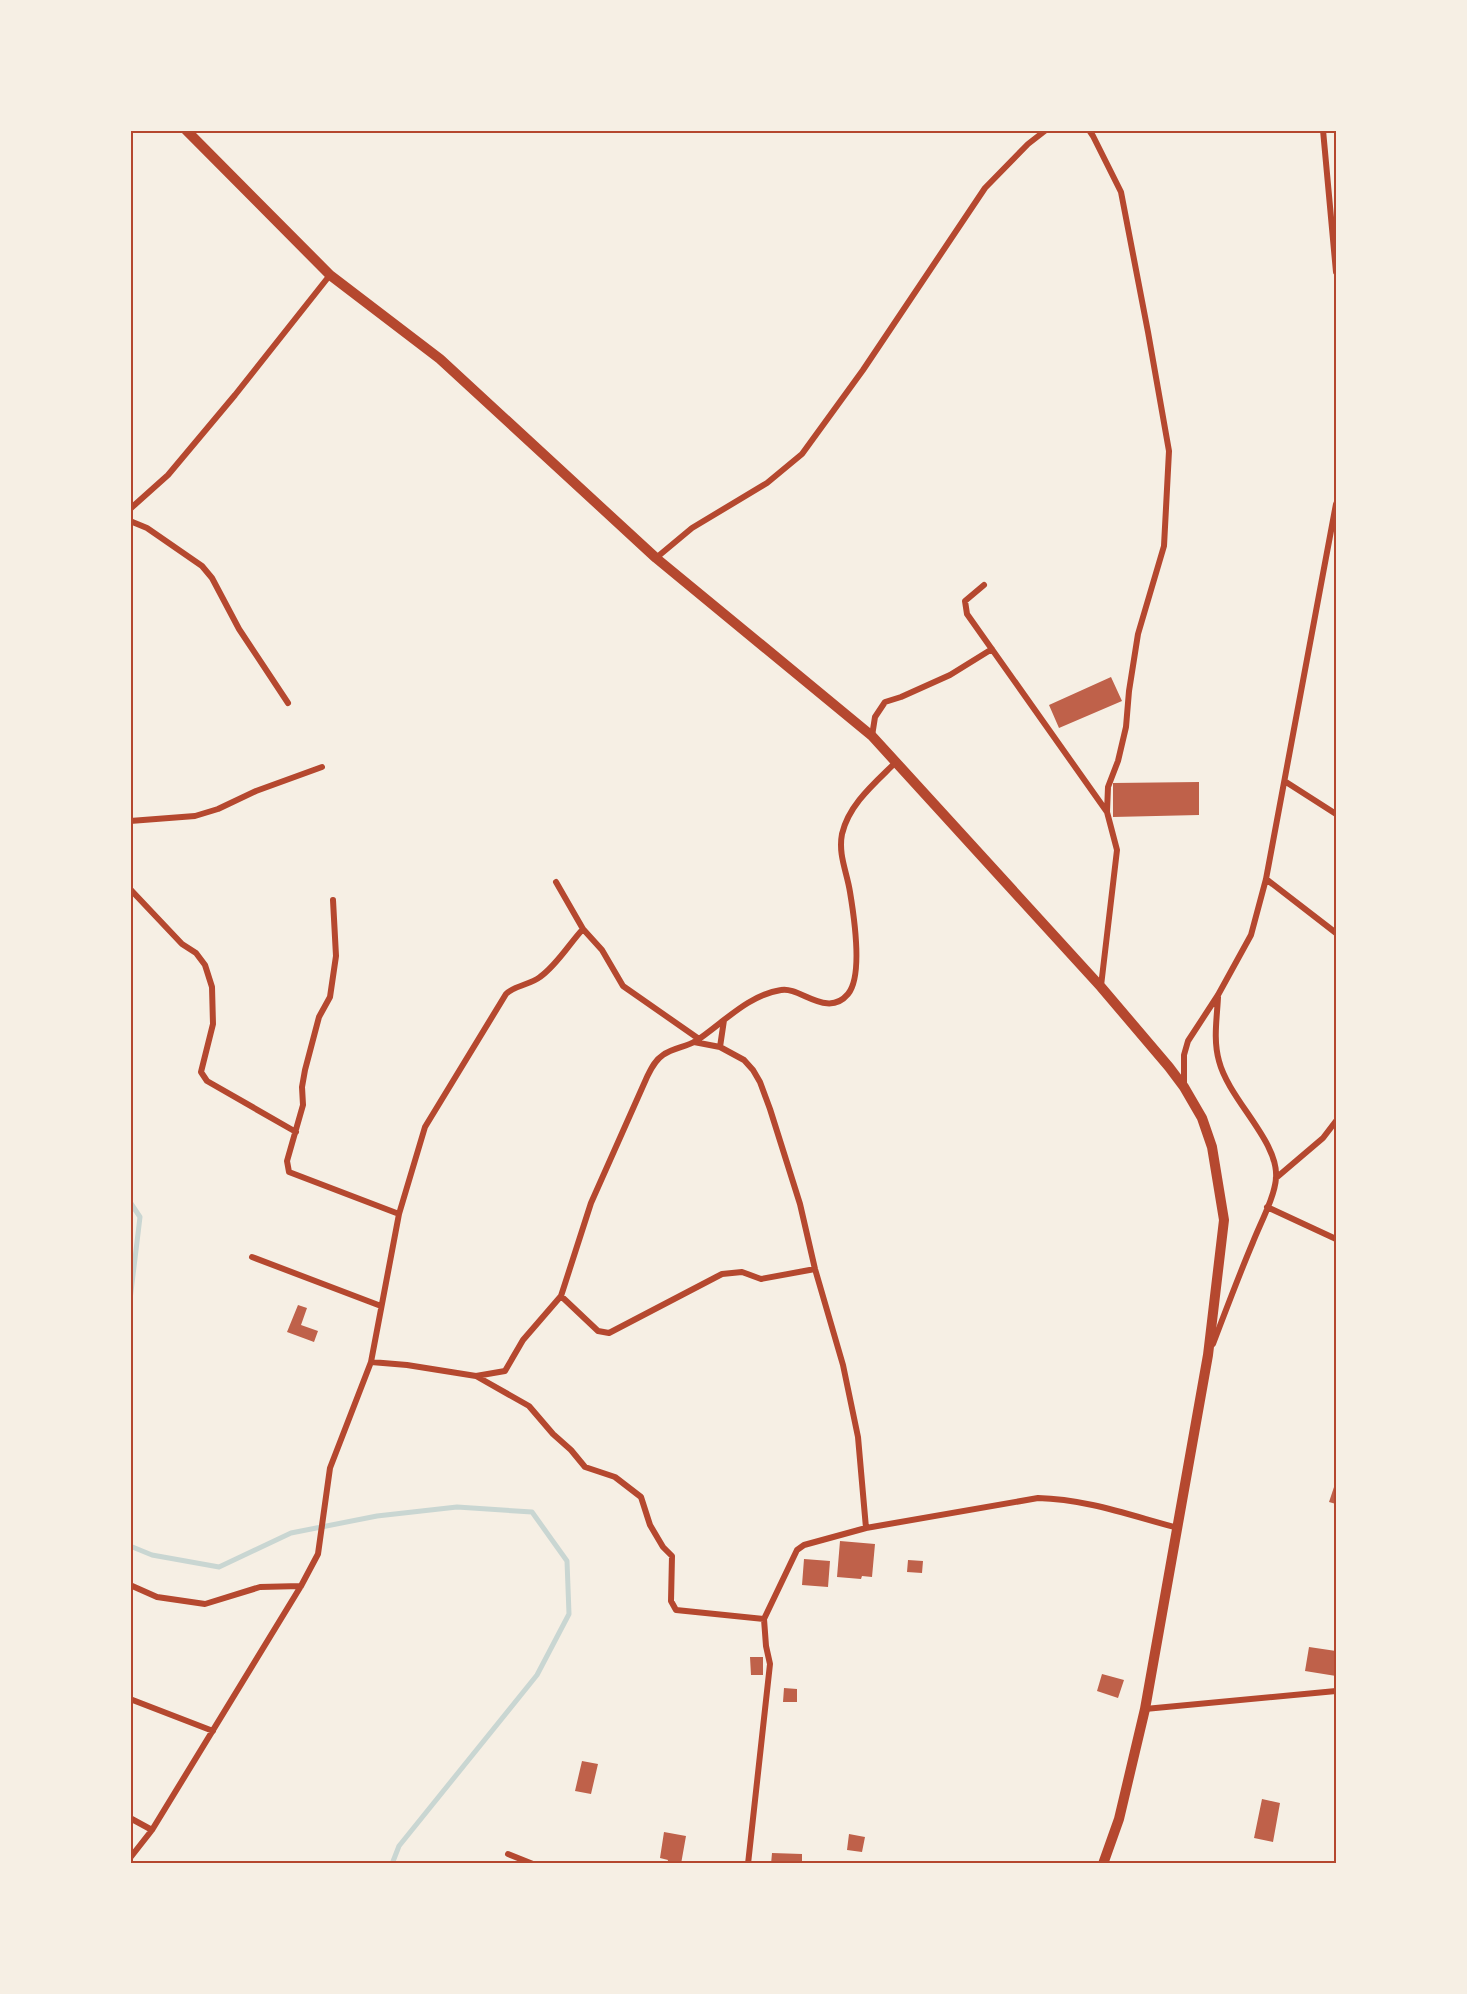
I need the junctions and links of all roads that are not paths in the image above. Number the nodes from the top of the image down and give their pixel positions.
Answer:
1 (186, 130) edge
2 (1046, 130) edge
3 (1089, 130) edge
4 (1323, 130) edge
5 (1336, 272) edge
6 (330, 275) junction
7 (1336, 504) edge
8 (130, 509) edge
9 (130, 521) edge
10 (656, 558) junction
11 (984, 585) dead end
12 (992, 650) junction
13 (288, 703) dead end
14 (872, 736) junction
15 (896, 762) junction
16 (322, 767) dead end
17 (1286, 782) junction
18 (1107, 812) junction
19 (1336, 814) edge
20 (130, 821) edge
21 (1266, 879) junction
22 (556, 882) dead end
23 (130, 889) edge
24 (333, 900) dead end
25 (583, 929) junction
26 (1336, 933) edge
27 (1101, 987) junction
28 (1218, 995) junction
29 (724, 1019) junction
30 (696, 1041) junction
31 (720, 1047) junction
32 (1184, 1087) junction
33 (1336, 1121) edge
34 (296, 1132) junction
35 (1276, 1178) junction
36 (1267, 1207) junction
37 (399, 1214) junction
38 (1336, 1239) edge
39 (252, 1257) dead end
40 (814, 1269) junction
41 (561, 1296) junction
42 (381, 1306) junction
43 (1208, 1355) junction
44 (371, 1362) junction
45 (476, 1376) junction
46 (866, 1528) junction
47 (1179, 1528) junction
48 (130, 1585) edge
49 (301, 1586) junction
50 (764, 1619) junction
51 (1336, 1691) edge
52 (130, 1699) edge
53 (1146, 1709) junction
54 (213, 1731) junction
55 (130, 1818) edge
56 (152, 1830) junction
57 (508, 1854) dead end
58 (130, 1858) edge
59 (533, 1863) edge
60 (748, 1863) edge
61 (1103, 1863) edge

1 - 6 street
2 - 10 street
3 - 18 street
4 - 5 street
6 - 8 street
6 - 10 street
7 - 17 street
9 - 13 street
10 - 14 street
11 - 12 street
12 - 14 street
12 - 18 street
14 - 15 street
15 - 27 street
15 - 29 street
16 - 20 street
17 - 19 street
17 - 21 street
18 - 27 street
21 - 26 street
21 - 28 street
22 - 25 street
23 - 34 street
24 - 34 street
25 - 30 street
25 - 37 street
27 - 32 street
28 - 32 street
28 - 35 street
29 - 30 street
29 - 31 street
30 - 31 street
30 - 41 street
31 - 40 street
32 - 43 street
33 - 35 street
34 - 37 street
35 - 36 street
36 - 38 street
36 - 43 street
37 - 42 street
39 - 42 street
40 - 41 street
40 - 46 street
41 - 45 street
42 - 44 street
43 - 47 street
44 - 45 street
44 - 49 street
45 - 50 street
46 - 47 street
46 - 50 street
47 - 53 street
48 - 49 street
49 - 54 street
50 - 60 street
51 - 53 street
52 - 54 street
53 - 61 street
54 - 56 street
55 - 56 street
56 - 58 street
57 - 59 street

